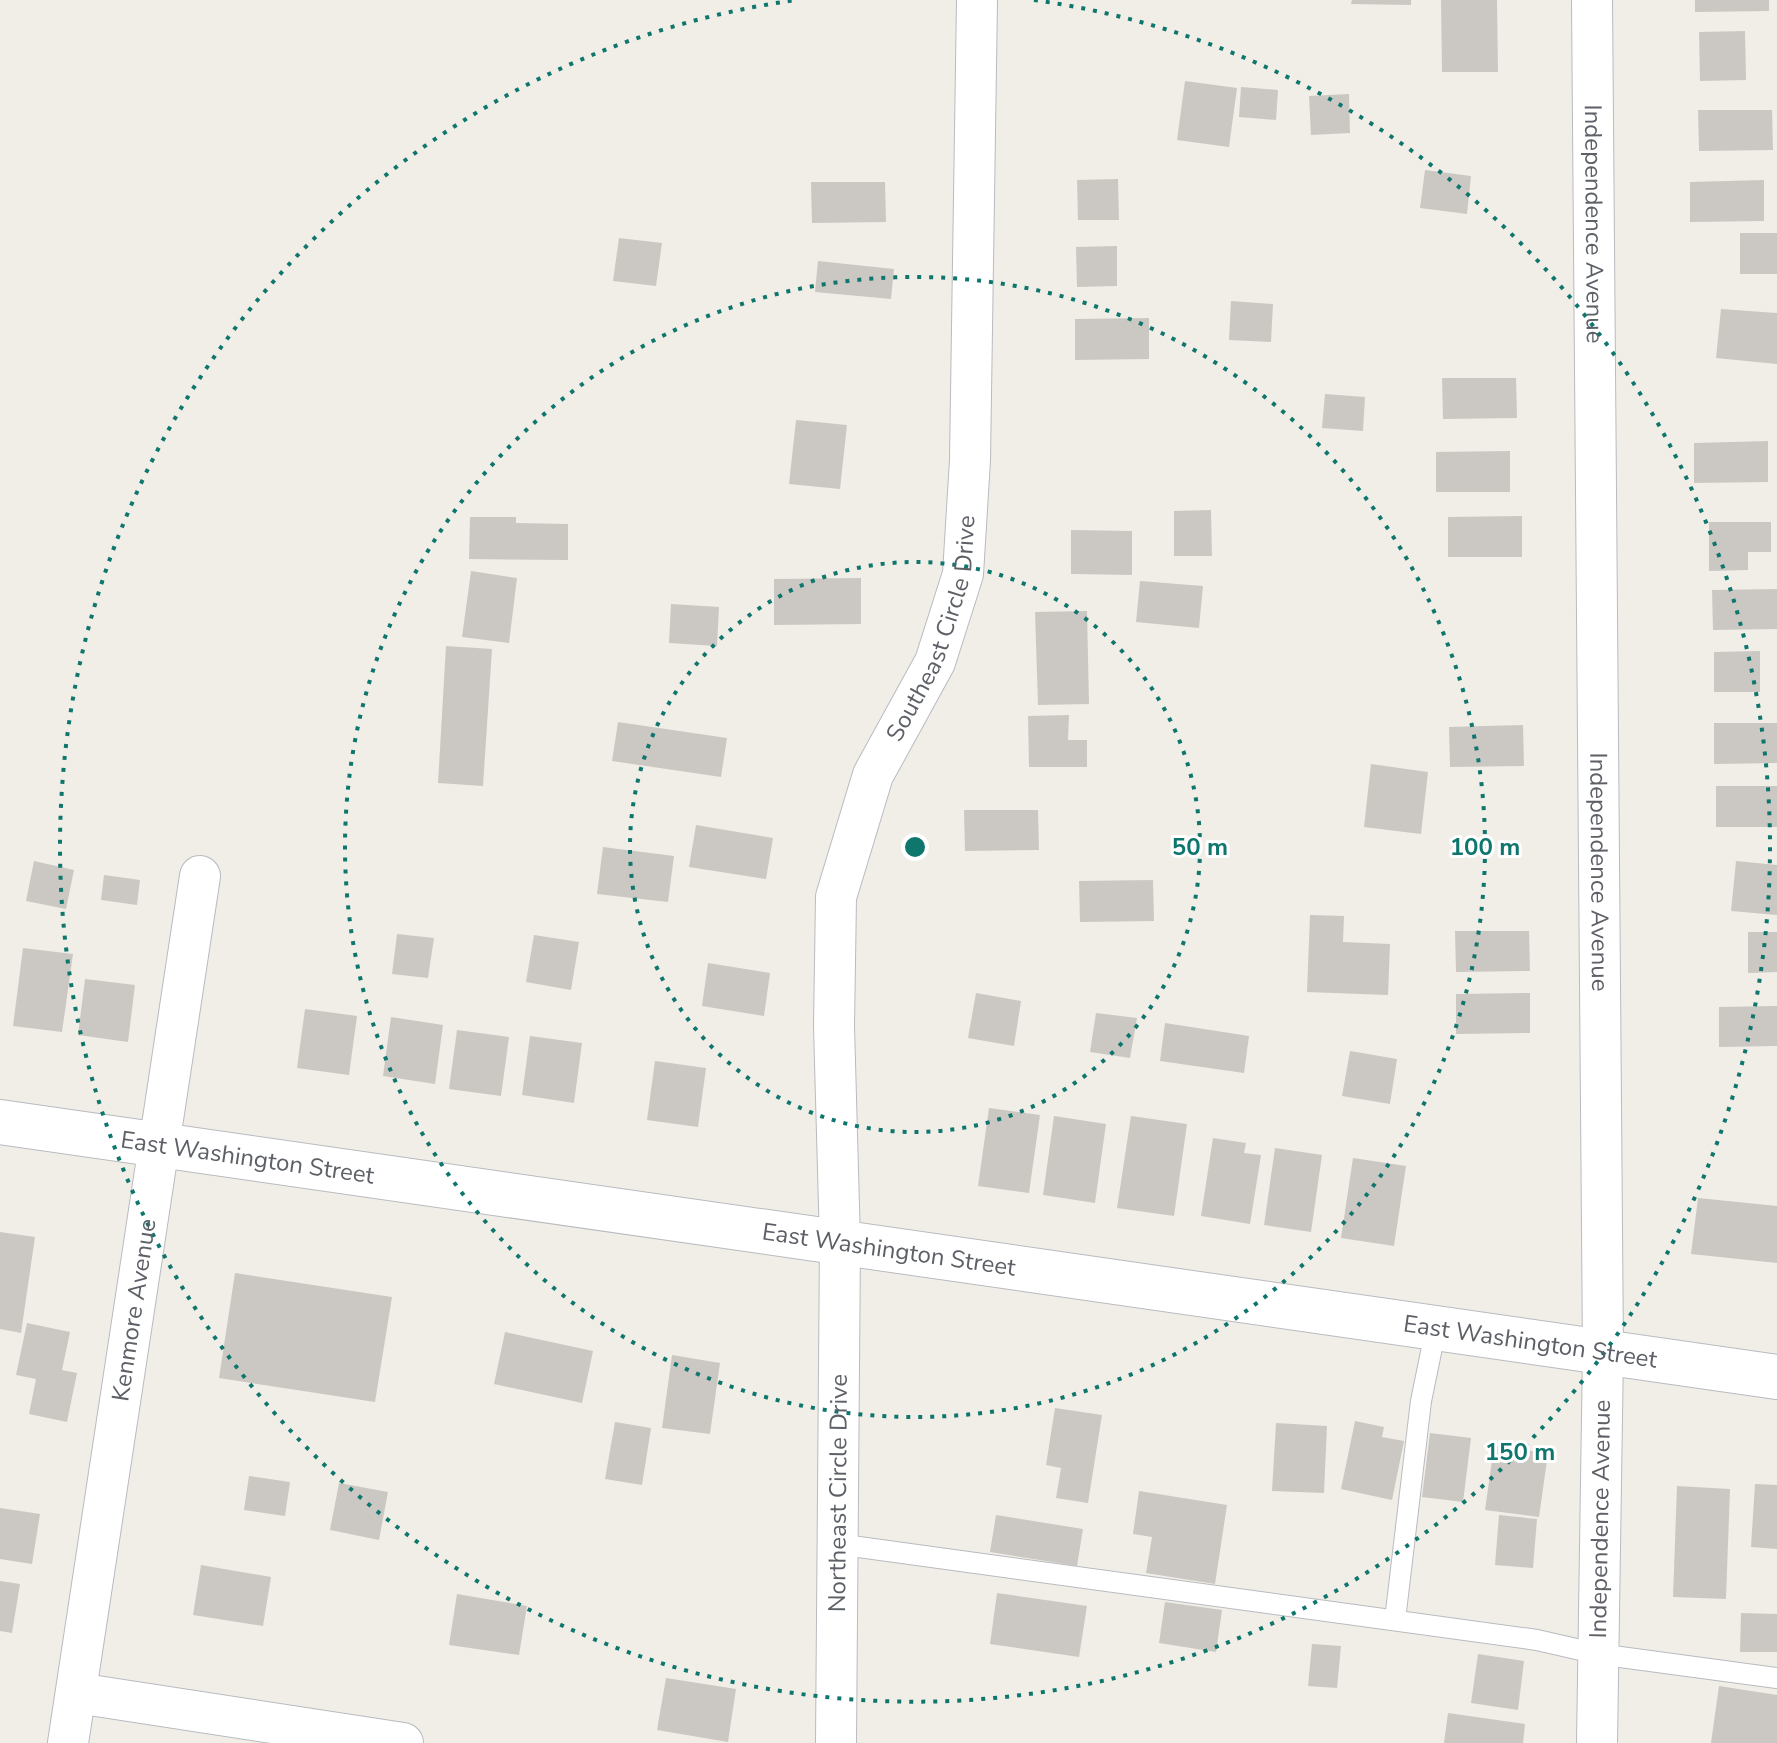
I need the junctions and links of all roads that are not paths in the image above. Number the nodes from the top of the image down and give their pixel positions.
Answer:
1 (977, 0) edge
2 (1592, 0) edge
3 (200, 876) dead end
4 (0, 1122) edge
5 (158, 1145) junction
6 (840, 1242) junction
7 (1436, 1328) junction
8 (1603, 1352) junction
9 (1777, 1377) edge
10 (837, 1544) junction
11 (1395, 1620) junction
12 (1598, 1654) junction
13 (1777, 1678) edge
14 (77, 1693) junction
15 (68, 1743) edge
16 (403, 1743) edge
17 (836, 1743) edge
18 (1597, 1743) edge

1 - 6 street, Southeast Circle Drive
2 - 8 street, Independence Avenue
3 - 5 street, Kenmore Avenue
4 - 5 street, East Washington Street
5 - 6 street, East Washington Street
5 - 14 street, Kenmore Avenue
6 - 7 street, East Washington Street
6 - 10 street, Northeast Circle Drive
7 - 8 street, East Washington Street
7 - 11 lane
8 - 9 street, East Washington Street
8 - 12 street, Independence Avenue
10 - 11 lane
10 - 17 street, Northeast Circle Drive
11 - 12 lane
12 - 13 lane
12 - 18 street, Independence Avenue
14 - 15 street, Kenmore Avenue
14 - 16 street

